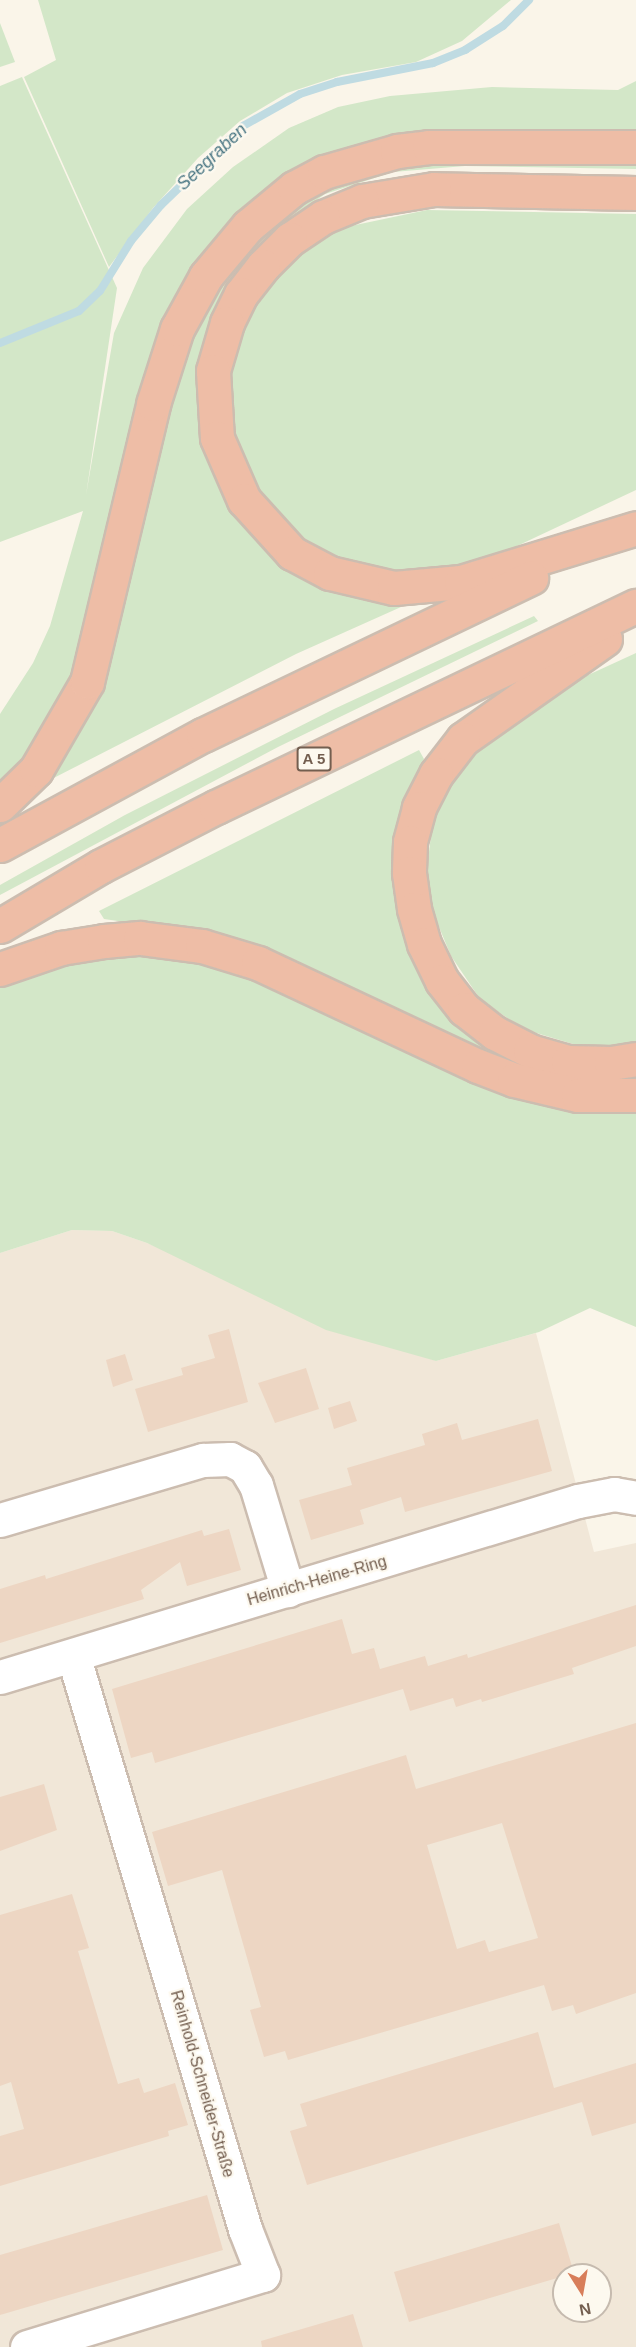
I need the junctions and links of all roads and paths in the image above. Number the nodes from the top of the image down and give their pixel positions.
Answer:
1 (636, 147) edge
2 (636, 193) edge
3 (636, 529) edge
4 (636, 606) edge
5 (636, 617) edge
6 (0, 805) edge
7 (0, 845) edge
8 (0, 926) edge
9 (0, 969) edge
10 (636, 1059) edge
11 (636, 1095) edge
12 (636, 1498) edge
13 (0, 1520) edge
14 (288, 1590) junction
15 (73, 1655) junction
16 (0, 1677) edge
17 (27, 2347) edge

1 - 6 highway
2 - 3 highway
3 - 7 highway
4 - 8 highway, A 5
5 - 10 highway
9 - 11 highway
12 - 14 street, Heinrich-Heine-Ring
13 - 14 street
14 - 15 street, Heinrich-Heine-Ring
15 - 16 street, Heinrich-Heine-Ring
15 - 17 street, Reinhold-Schneider-Straße

